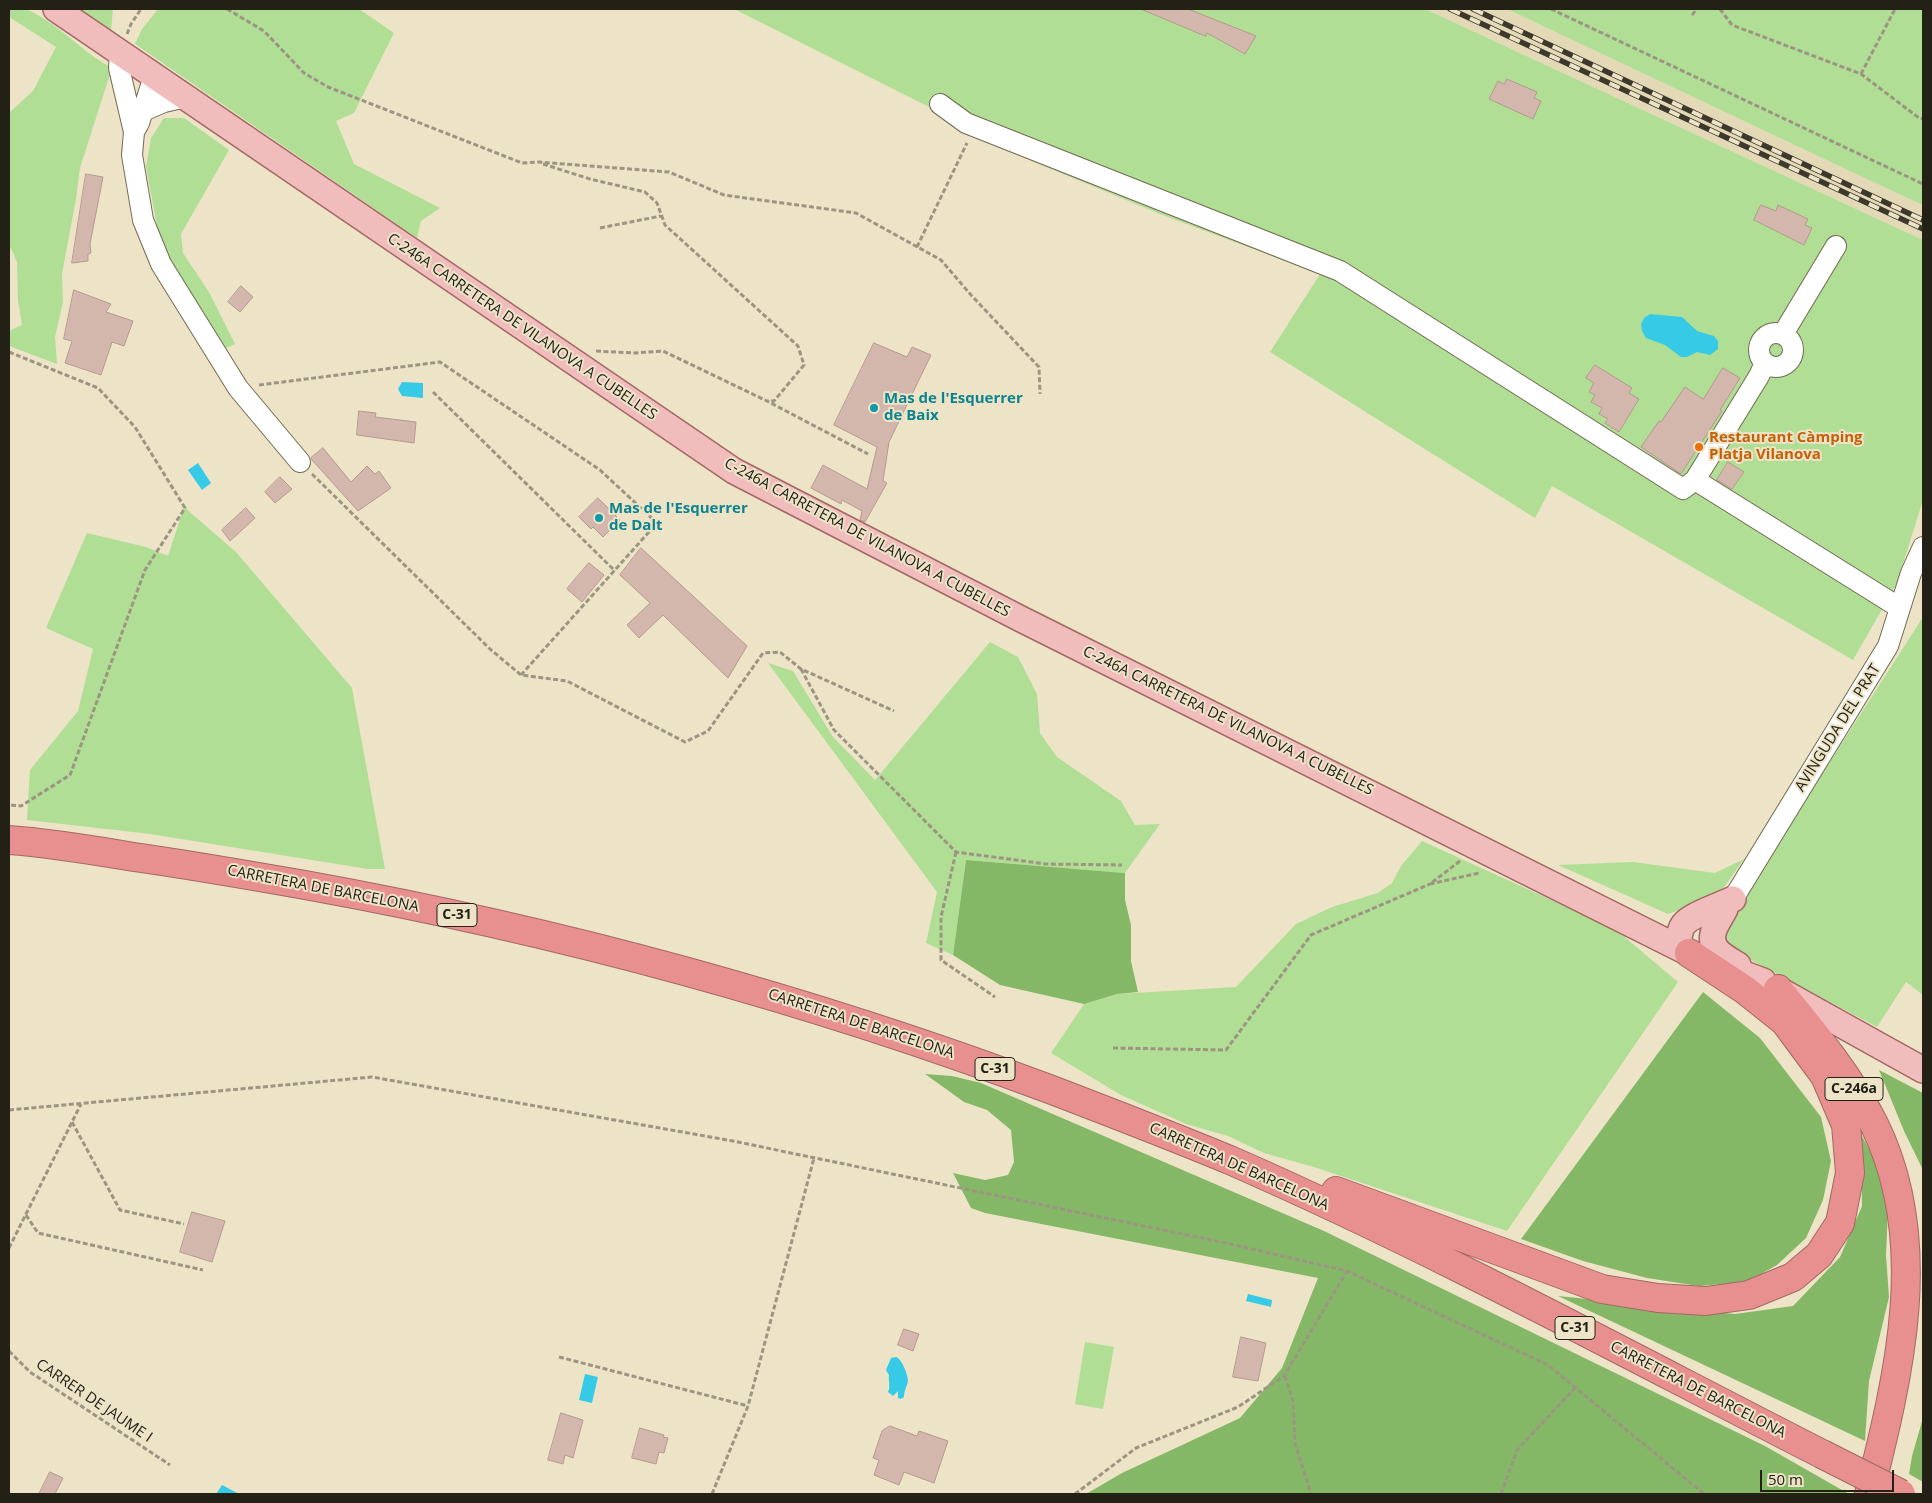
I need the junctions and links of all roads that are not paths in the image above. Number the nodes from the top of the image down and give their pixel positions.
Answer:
1 (56, 9) edge
2 (120, 52) junction
3 (152, 74) junction
4 (186, 97) junction
5 (940, 104) dead end
6 (136, 107) junction
7 (1836, 246) dead end
8 (300, 462) road end
9 (1695, 480) junction
10 (1923, 547) edge
11 (1900, 608) junction
12 (9, 840) edge
13 (1729, 904) junction
14 (1694, 916) junction
15 (1636, 926) junction
16 (1684, 950) junction
17 (1770, 985) junction
18 (1785, 1022) junction
19 (1831, 1056) junction
20 (1923, 1070) edge
21 (1229, 1160) junction
22 (1869, 1494) edge
23 (1901, 1494) edge

1 - 2 main road, C-246A CARRETERA DE VILANOVA A CUBELLES / C-246a
2 - 3 main road, C-246A CARRETERA DE VILANOVA A CUBELLES / C-246a
2 - 6 street
3 - 4 main road, C-246A CARRETERA DE VILANOVA A CUBELLES / C-246a
3 - 6 street
4 - 6 street
4 - 15 main road, C-246A CARRETERA DE VILANOVA A CUBELLES / C-246a
5 - 9 street
6 - 8 street
7 - 9 street
9 - 11 street
10 - 11 street, AVINGUDA DEL PRAT
11 - 13 street, AVINGUDA DEL PRAT
12 - 21 highway, CARRETERA DE BARCELONA / C-31
13 - 14 main road
13 - 16 main road
13 - 17 main road
14 - 15 main road
14 - 16 main road
15 - 16 main road, C-246A CARRETERA DE VILANOVA A CUBELLES / C-246a
16 - 17 main road, C-246A CARRETERA DE VILANOVA A CUBELLES
16 - 18 highway, C-246a
17 - 19 highway
17 - 20 main road
18 - 19 highway, C-246a
18 - 21 highway
19 - 22 highway, C-246a
21 - 23 highway, CARRETERA DE BARCELONA / C-31, bridge

